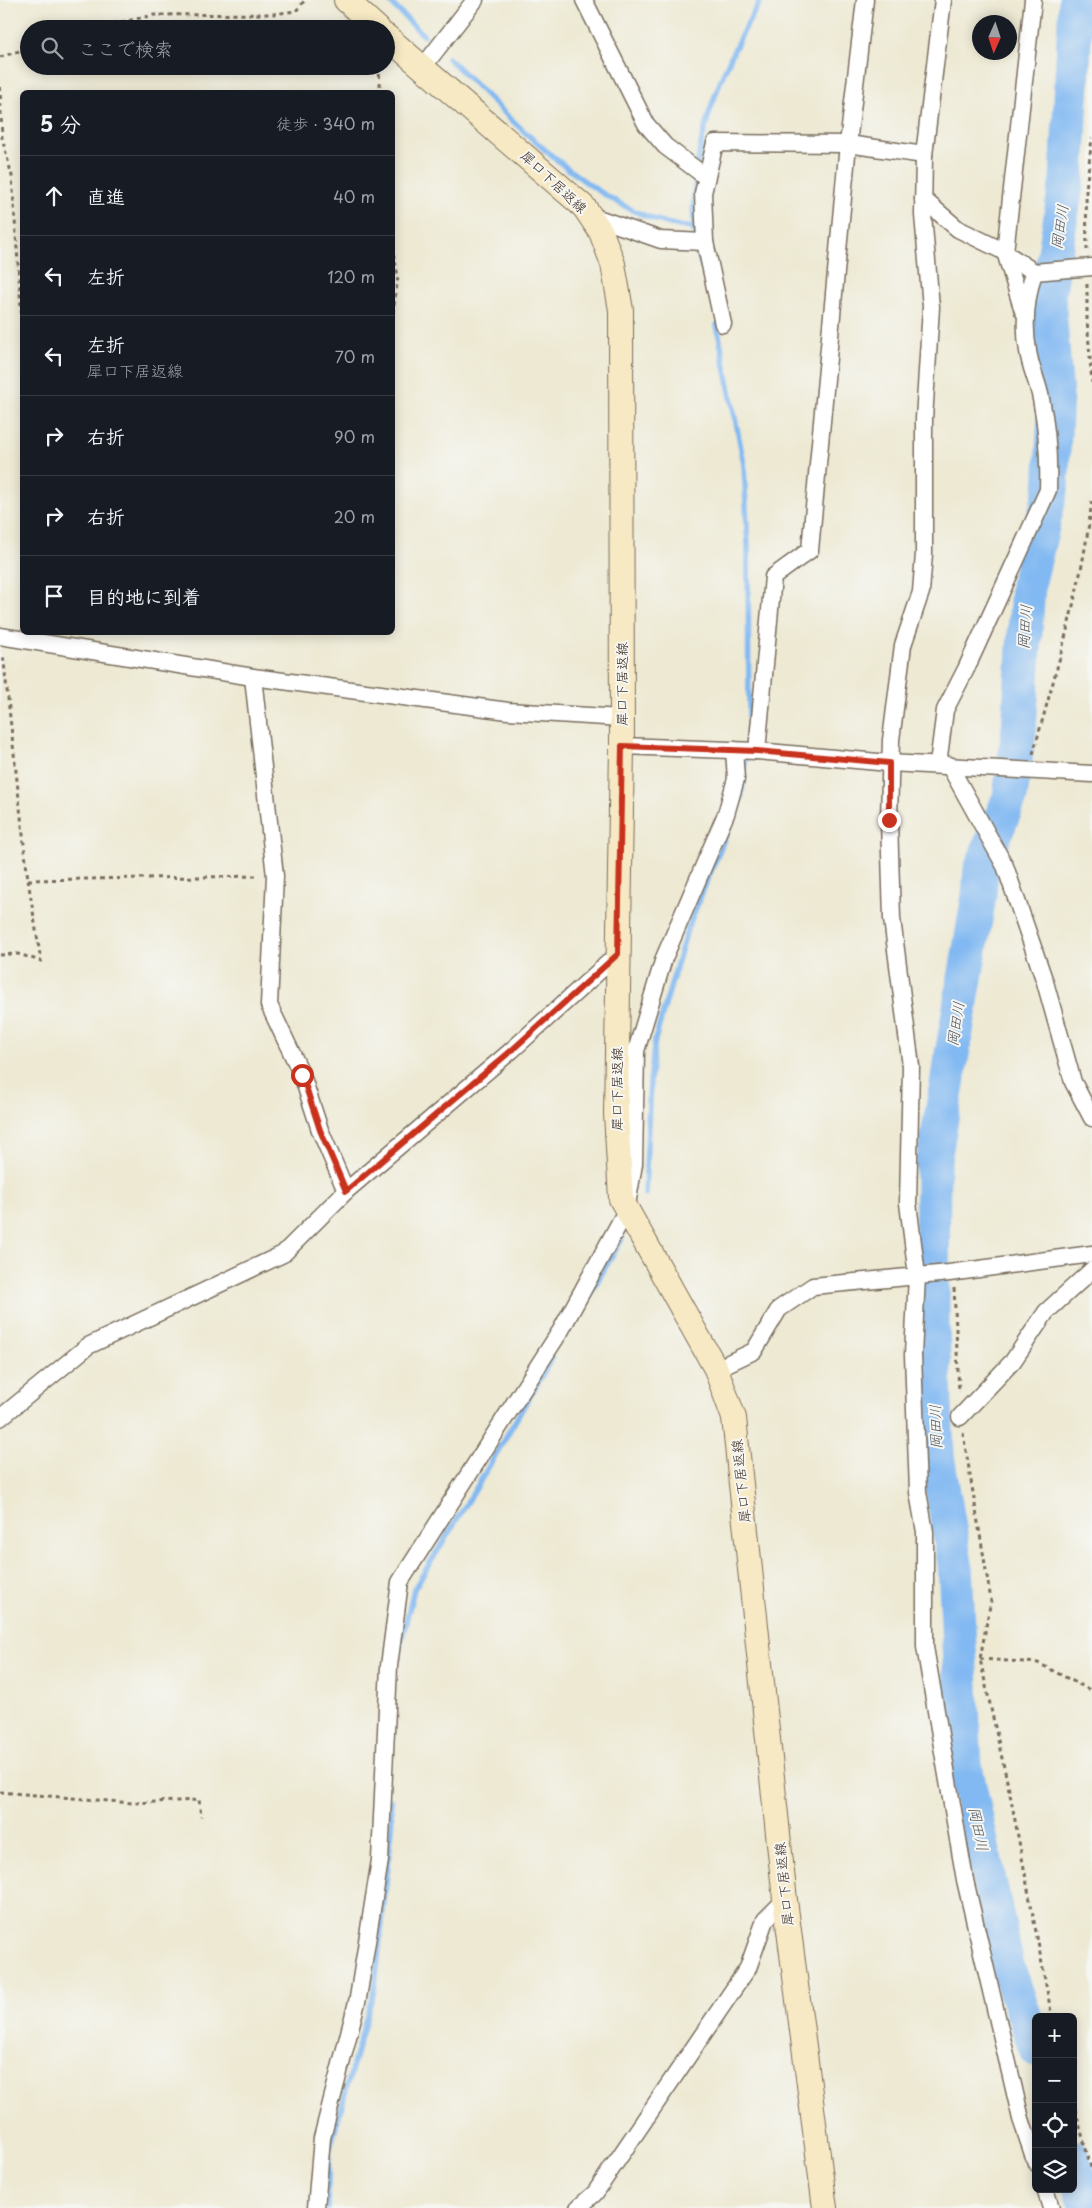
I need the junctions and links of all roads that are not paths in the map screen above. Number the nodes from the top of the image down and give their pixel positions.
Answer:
1 (346, 0) edge
2 (475, 0) edge
3 (584, 0) edge
4 (865, 0) edge
5 (943, 0) edge
6 (1033, 0) edge
7 (368, 20) edge
8 (395, 44) edge
9 (423, 67) junction
10 (848, 144) junction
11 (924, 155) junction
12 (697, 171) junction
13 (922, 199) junction
14 (589, 215) junction
15 (697, 242) junction
16 (1005, 252) junction
17 (1086, 268) edge
18 (1034, 272) junction
19 (1025, 317) junction
20 (724, 324) dead end
21 (0, 636) edge
22 (253, 677) junction
23 (621, 718) junction
24 (622, 746) junction
25 (734, 750) junction
26 (757, 751) junction
27 (889, 763) junction
28 (944, 764) junction
29 (1092, 774) edge
30 (618, 954) junction
31 (1092, 1118) edge
32 (346, 1191) junction
33 (626, 1211) junction
34 (1092, 1254) edge
35 (1092, 1270) edge
36 (917, 1276) junction
37 (716, 1369) junction
38 (960, 1416) road end
39 (0, 1418) edge
40 (785, 1900) junction
41 (1032, 2151) edge
42 (1045, 2193) edge
43 (316, 2208) edge
44 (578, 2208) edge
45 (825, 2208) edge
46 (1051, 2208) edge

1 - 7 main road
2 - 9 street
3 - 12 street
4 - 10 street
5 - 11 street
6 - 16 street
8 - 9 main road, 犀口下居返線
9 - 14 main road, 犀口下居返線
10 - 11 street
10 - 12 street
10 - 26 street
11 - 13 street
12 - 15 street
13 - 16 street
13 - 27 street
14 - 15 street
14 - 23 main road, 犀口下居返線
15 - 20 street
16 - 18 street
16 - 19 street
17 - 18 street
18 - 19 street
19 - 28 street
21 - 22 street
22 - 23 street
22 - 32 street
23 - 24 main road, 犀口下居返線
24 - 25 street
24 - 30 main road, 犀口下居返線
25 - 26 street
25 - 33 street
26 - 27 street
27 - 28 street
27 - 36 street
28 - 29 street
28 - 31 street
30 - 32 street
30 - 33 main road, 犀口下居返線
32 - 39 street
33 - 37 main road, 犀口下居返線
33 - 43 street
34 - 36 street
35 - 38 street
36 - 37 street
36 - 41 street
37 - 40 main road, 犀口下居返線
40 - 44 street
40 - 45 main road, 犀口下居返線
42 - 46 street

